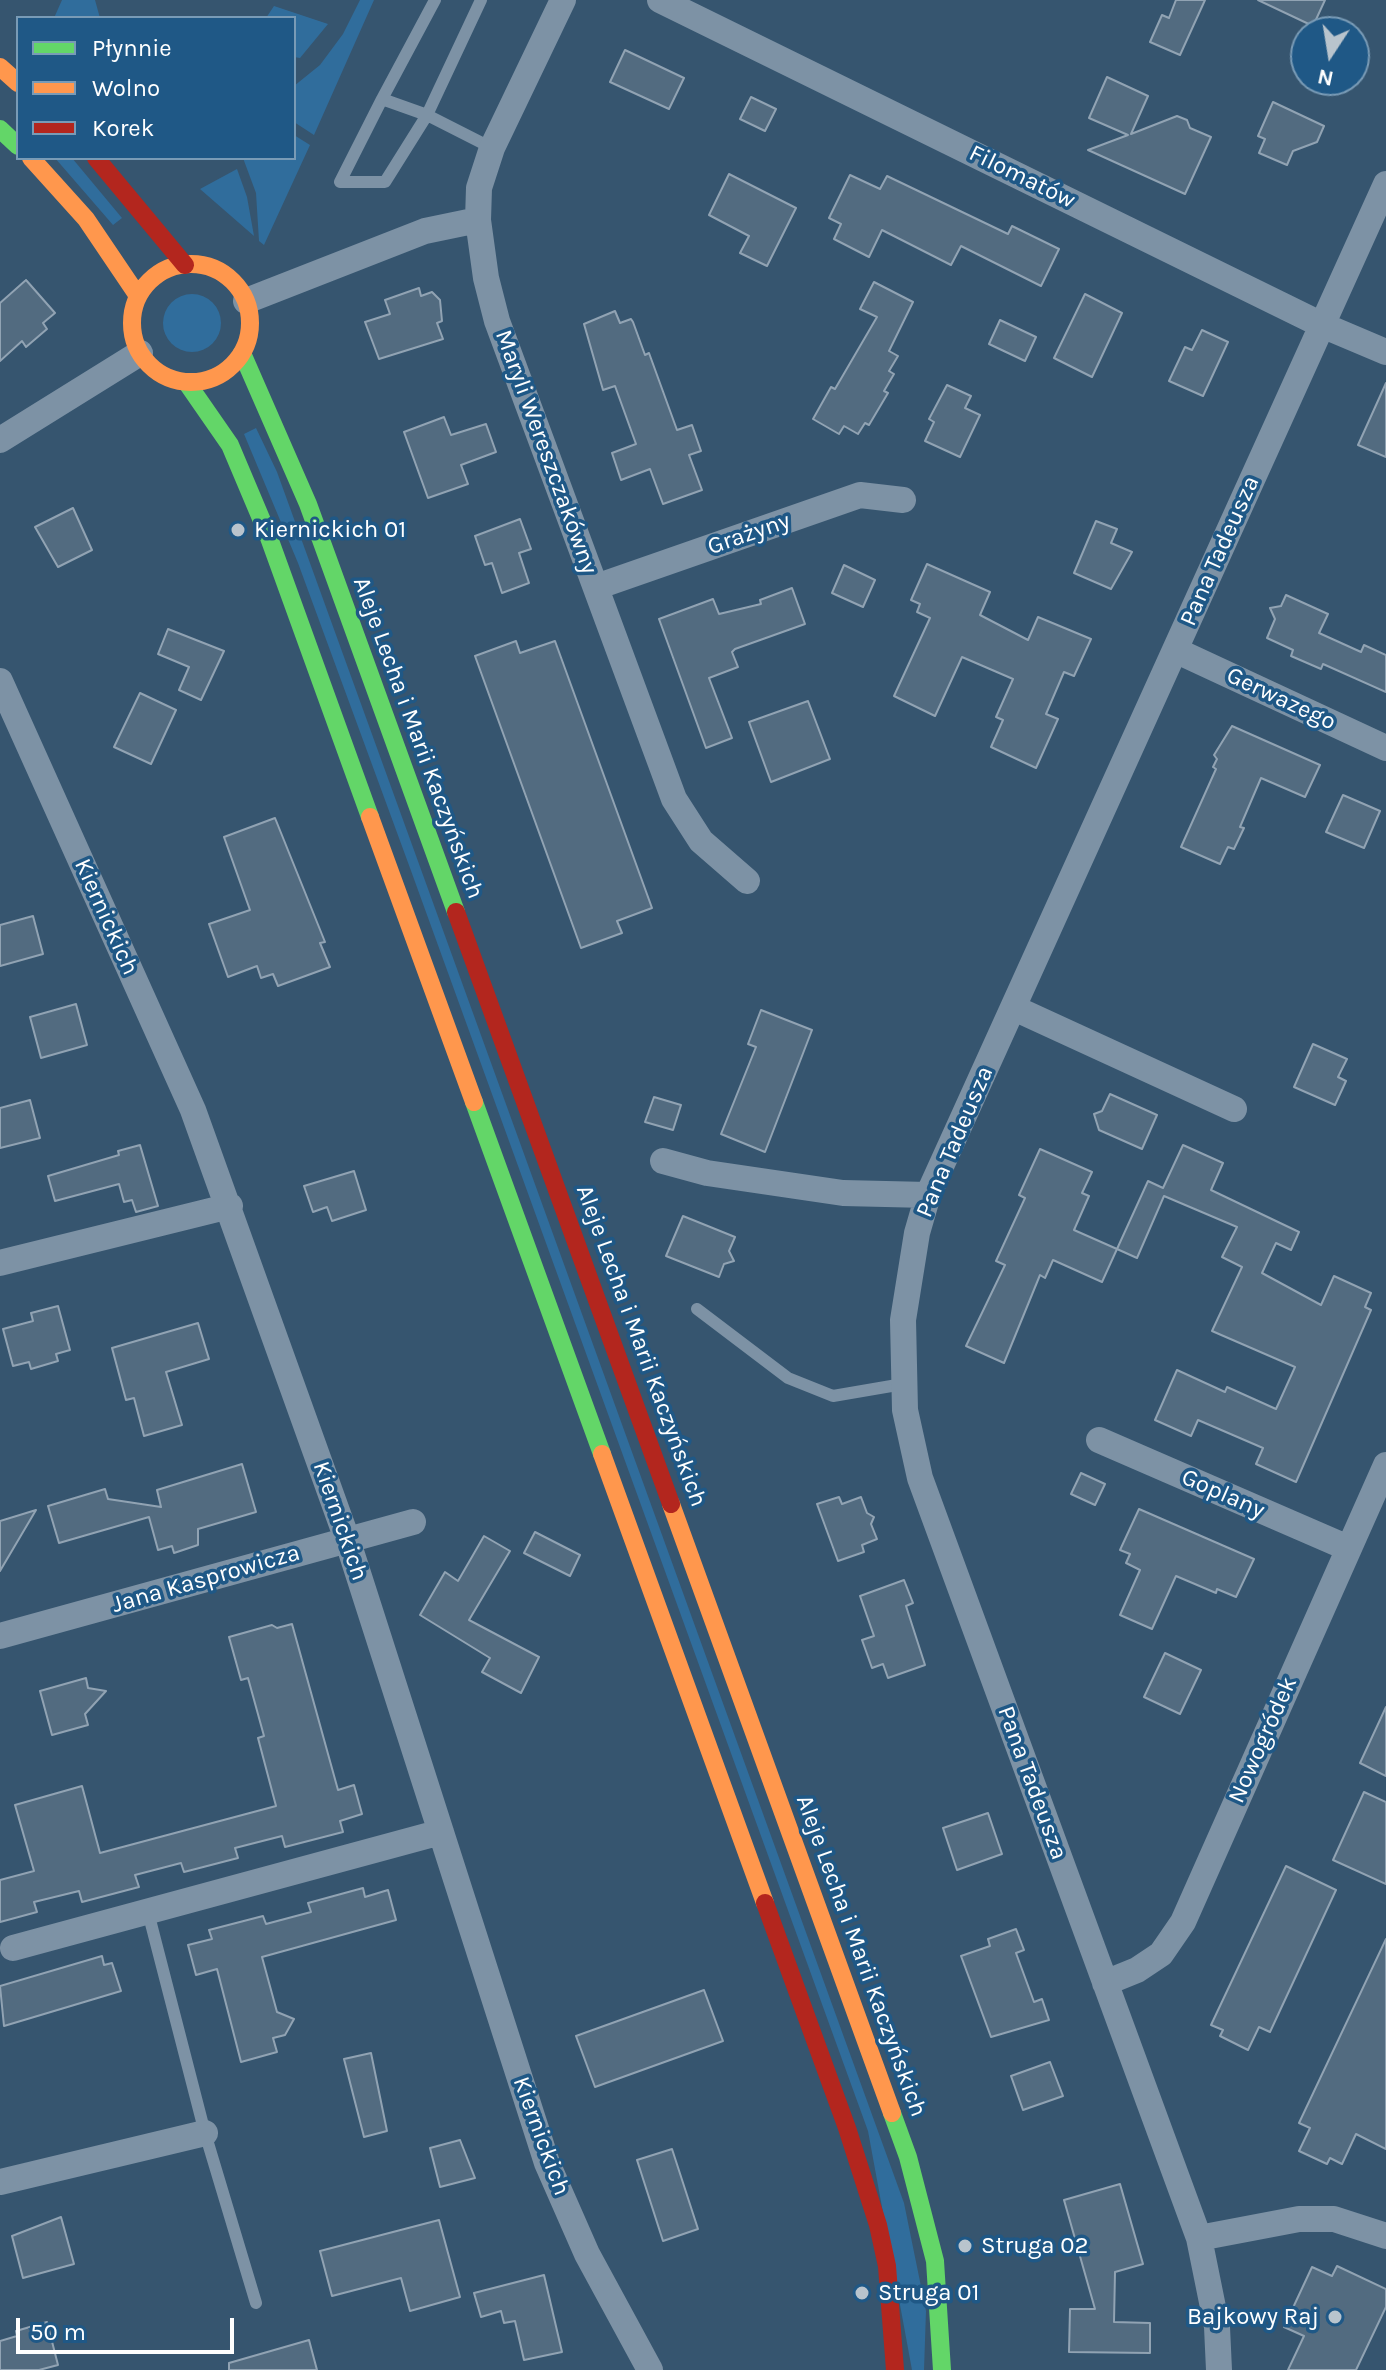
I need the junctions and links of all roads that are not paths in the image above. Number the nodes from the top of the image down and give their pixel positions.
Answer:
1 (435, 0) edge
2 (481, 0) edge
3 (660, 0) edge
4 (559, 1) edge
5 (0, 67) edge
6 (16, 81) edge
7 (382, 99) junction
8 (427, 115) junction
9 (0, 129) edge
10 (16, 144) edge
11 (492, 148) junction
12 (33, 160) edge
13 (98, 160) edge
14 (1386, 184) edge
15 (478, 220) junction
16 (185, 265) junction
17 (138, 296) junction
18 (246, 301) junction
19 (1322, 325) junction
20 (1386, 352) edge
21 (140, 353) junction
22 (242, 353) junction
23 (187, 383) junction
24 (0, 440) edge
25 (903, 500) dead end
26 (596, 587) junction
27 (1175, 650) junction
28 (0, 681) edge
29 (1386, 748) edge
30 (747, 881) dead end
31 (1014, 1008) junction
32 (1234, 1109) dead end
33 (663, 1161) dead end
34 (928, 1195) junction
35 (230, 1206) junction
36 (0, 1263) edge
37 (697, 1309) dead end
38 (903, 1384) junction
39 (1099, 1440) dead end
40 (1386, 1465) edge
41 (413, 1522) dead end
42 (347, 1539) junction
43 (1348, 1548) junction
44 (0, 1636) edge
45 (441, 1832) junction
46 (148, 1912) junction
47 (13, 1948) dead end
48 (1105, 1983) junction
49 (205, 2133) junction
50 (0, 2182) edge
51 (1386, 2236) edge
52 (1199, 2238) junction
53 (256, 2303) dead end
54 (650, 2370) edge
55 (895, 2370) edge
56 (942, 2370) edge
57 (1219, 2370) edge

1 - 7 lane
2 - 8 lane
3 - 19 street, Filomatów
4 - 11 street, Maryli Wereszczakówny
5 - 6 main road
7 - 8 lane
7 - 8 lane
8 - 11 lane
9 - 10 main road
11 - 15 street, Maryli Wereszczakówny
12 - 17 main road
13 - 16 main road
14 - 19 street, Pana Tadeusza
15 - 18 street
15 - 26 street, Maryli Wereszczakówny
16 - 17 main road
16 - 18 main road
17 - 21 main road
18 - 22 main road
19 - 20 street, Filomatów
19 - 27 street, Pana Tadeusza
21 - 23 main road
21 - 24 street
22 - 23 main road
22 - 56 main road, Aleje Lecha i Marii Kaczyńskich
23 - 55 main road
25 - 26 street, Grażyny
26 - 30 street, Maryli Wereszczakówny
27 - 29 street, Gerwazego
27 - 31 street, Pana Tadeusza
28 - 35 street, Kiernickich
31 - 32 street
31 - 34 street, Pana Tadeusza
33 - 34 street
34 - 38 street, Pana Tadeusza
35 - 36 street
35 - 42 street, Kiernickich
37 - 38 lane
38 - 48 street, Pana Tadeusza
39 - 43 street, Goplany
40 - 43 street, Nowogródek
41 - 42 street, Jana Kasprowicza
42 - 44 street, Jana Kasprowicza
42 - 45 street, Kiernickich
43 - 48 street, Nowogródek
45 - 46 street
45 - 54 street, Kiernickich
46 - 47 street
46 - 49 lane
48 - 52 street, Pana Tadeusza
49 - 50 street
49 - 53 lane
51 - 52 street
52 - 57 street, Pana Tadeusza

